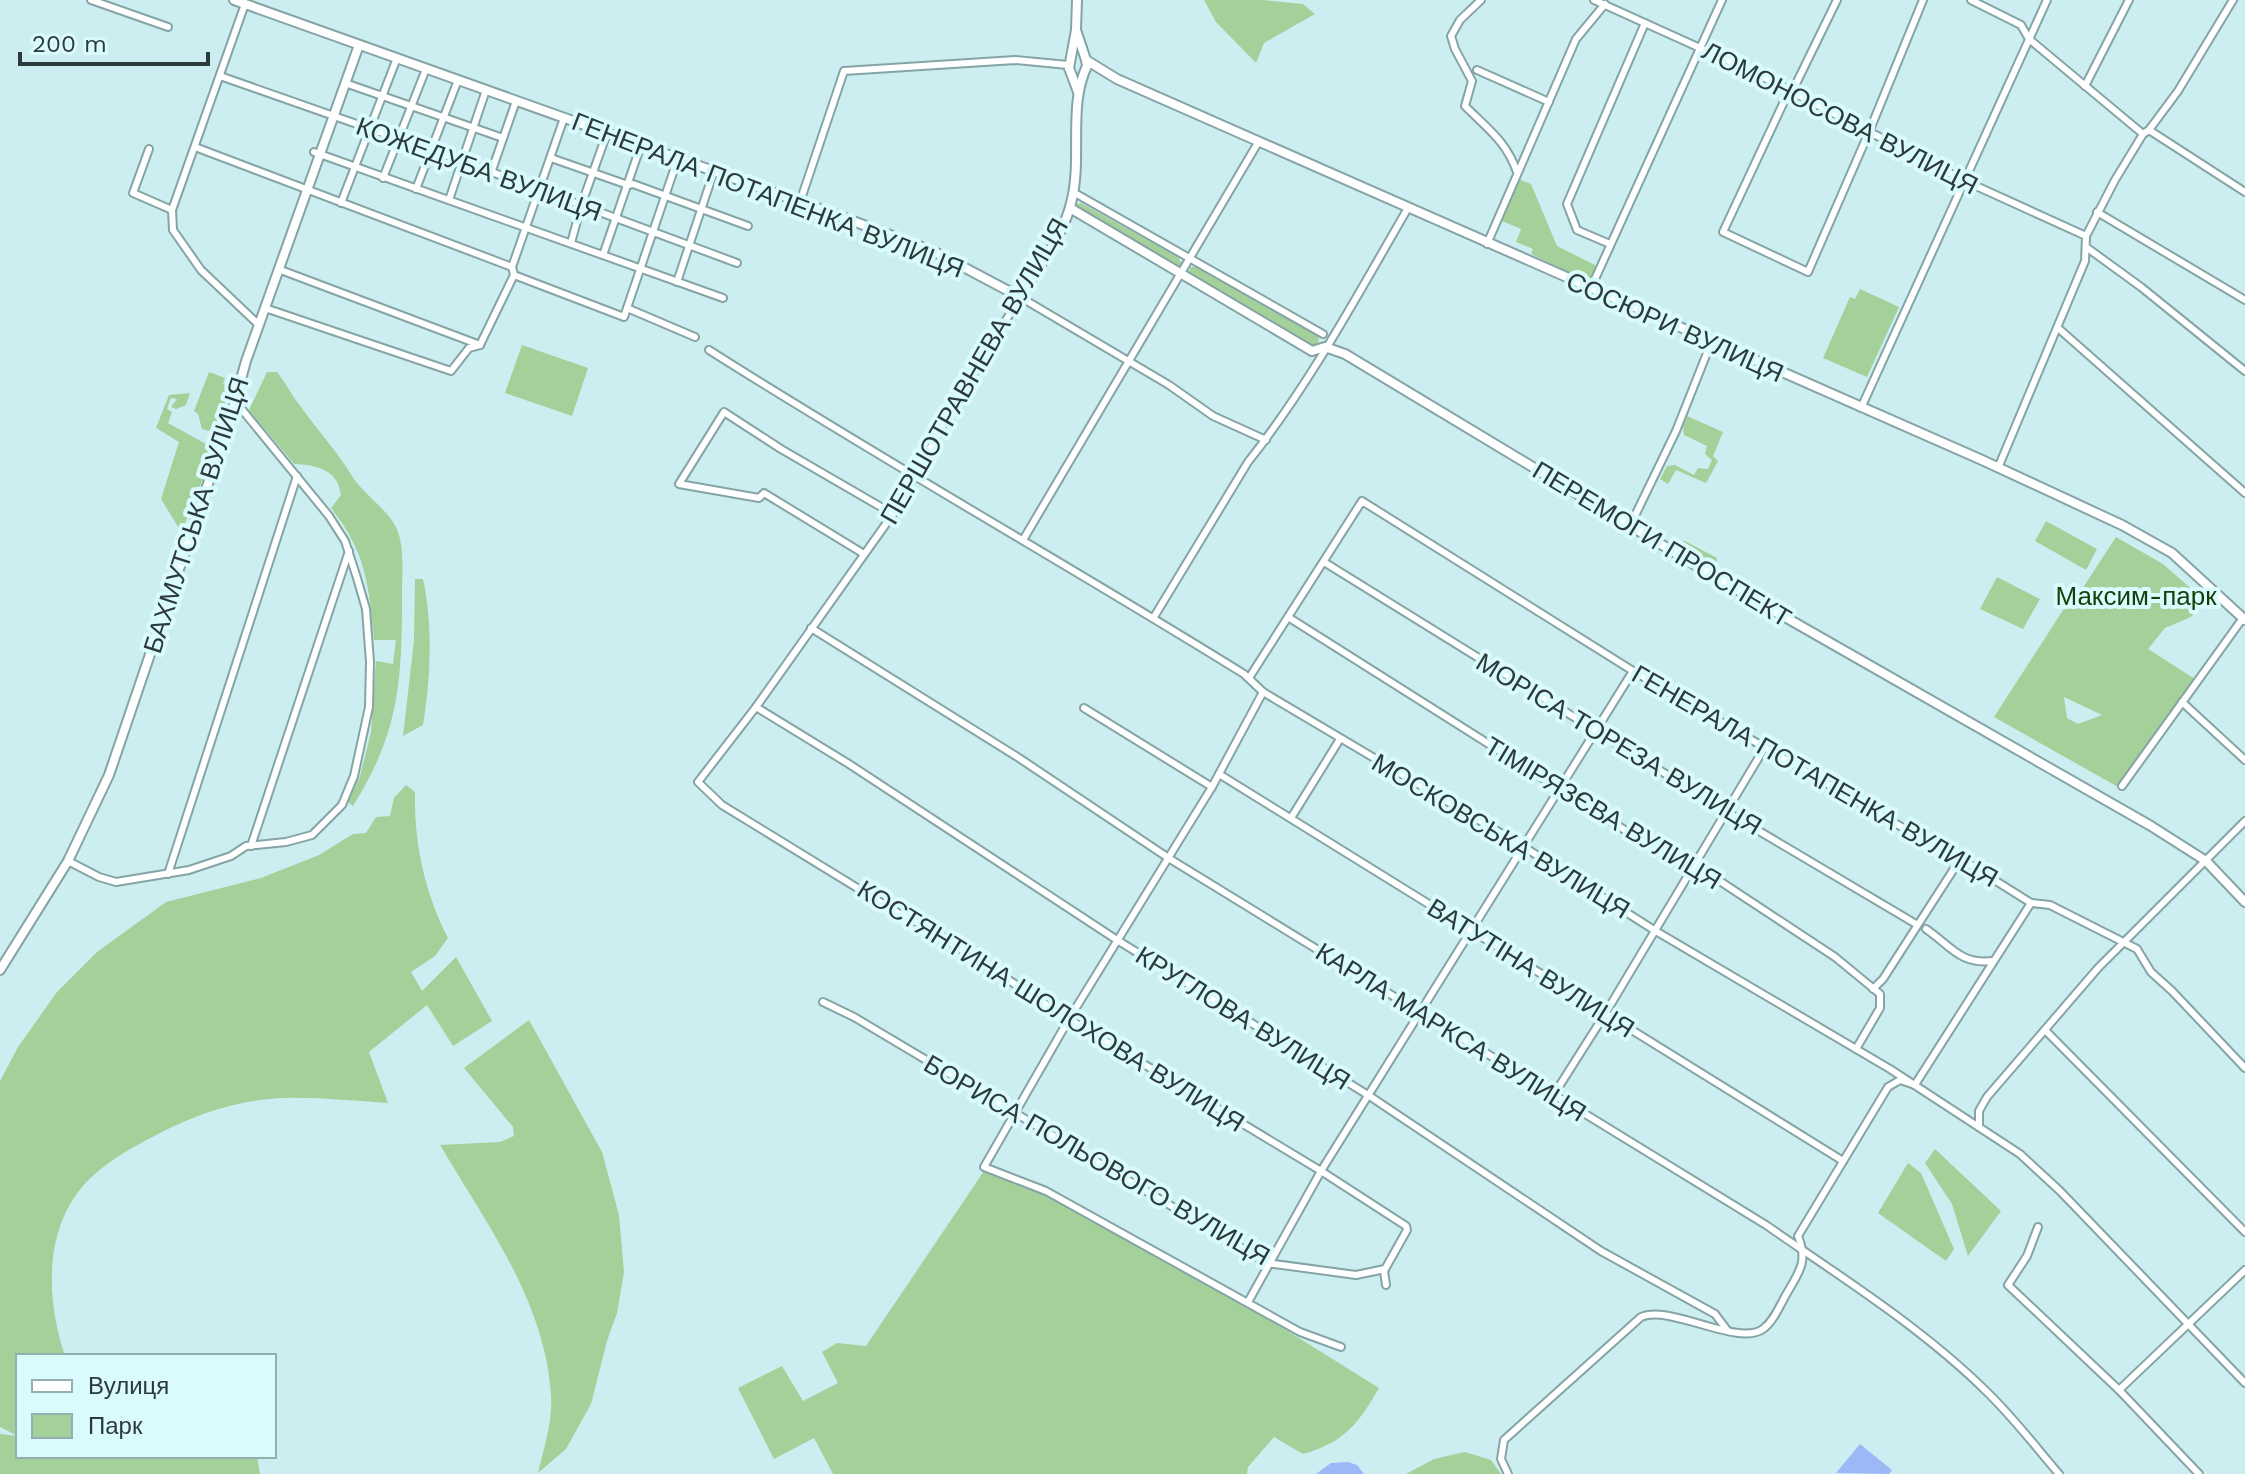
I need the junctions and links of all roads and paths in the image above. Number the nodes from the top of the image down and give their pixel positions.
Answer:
1 (91, 0) edge
2 (234, 0) edge
3 (1077, 0) edge
4 (1481, 0) edge
5 (1594, 0) edge
6 (1722, 0) edge
7 (1837, 0) edge
8 (1923, 0) edge
9 (1971, 0) edge
10 (2047, 0) edge
11 (2129, 0) edge
12 (2233, 0) edge
13 (1604, 3) edge
14 (245, 4) junction
15 (1645, 23) junction
16 (168, 27) dead end
17 (1076, 30) junction
18 (2029, 39) junction
19 (359, 45) junction
20 (1700, 47) junction
21 (397, 58) junction
22 (1086, 59) junction
23 (1070, 63) junction
24 (426, 69) junction
25 (1477, 70) dead end
26 (1083, 73) junction
27 (220, 76) junction
28 (458, 80) junction
29 (345, 83) junction
30 (2085, 86) junction
31 (486, 90) junction
32 (1079, 93) junction
33 (1788, 93) junction
34 (383, 96) junction
35 (516, 101) junction
36 (1549, 102) junction
37 (412, 106) junction
38 (333, 117) junction
39 (445, 117) junction
40 (564, 118) junction
41 (473, 129) junction
42 (369, 130) junction
43 (1869, 132) junction
44 (2146, 132) junction
45 (607, 133) junction
46 (503, 138) junction
47 (399, 139) junction
48 (1259, 141) junction
49 (641, 145) junction
50 (195, 147) junction
51 (149, 149) dead end
52 (432, 151) junction
53 (317, 152) junction
54 (551, 158) junction
55 (678, 158) junction
56 (462, 161) junction
57 (356, 166) junction
58 (714, 171) junction
59 (1517, 172) junction
60 (491, 173) junction
61 (595, 173) junction
62 (383, 178) junction
63 (1965, 181) junction
64 (628, 185) junction
65 (416, 189) junction
66 (306, 190) junction
67 (538, 190) junction
68 (1073, 192) junction
69 (2245, 192) edge
70 (664, 196) junction
71 (801, 199) junction
72 (449, 200) junction
73 (341, 203) junction
74 (581, 206) junction
75 (1070, 208) junction
76 (1408, 208) junction
77 (701, 209) junction
78 (172, 210) junction
79 (2097, 212) junction
80 (615, 219) junction
81 (748, 226) dead end
82 (526, 227) junction
83 (652, 232) junction
84 (2086, 236) junction
85 (571, 243) junction
86 (1487, 244) junction
87 (1610, 244) junction
88 (690, 247) junction
89 (2086, 247) junction
90 (603, 255) junction
91 (1189, 259) junction
92 (737, 263) dead end
93 (278, 269) junction
94 (640, 269) junction
95 (513, 271) junction
96 (1181, 273) junction
97 (677, 282) junction
98 (1590, 290) junction
99 (1020, 297) junction
100 (723, 298) dead end
101 (2245, 300) edge
102 (265, 308) junction
103 (627, 308) junction
104 (259, 325) junction
105 (2058, 328) junction
106 (1337, 329) junction
107 (1323, 334) junction
108 (695, 337) dead end
109 (1711, 343) junction
110 (480, 345) junction
111 (1325, 347) junction
112 (709, 350) dead end
113 (1129, 362) junction
114 (2245, 371) edge
115 (235, 401) junction
116 (1861, 408) junction
117 (1266, 440) junction
118 (1998, 468) junction
119 (297, 476) junction
120 (916, 477) junction
121 (2245, 493) edge
122 (893, 514) junction
123 (1630, 526) junction
124 (1023, 540) junction
125 (349, 551) junction
126 (864, 554) junction
127 (1324, 562) junction
128 (1154, 617) junction
129 (1288, 617) junction
130 (2244, 619) edge
131 (811, 628) junction
132 (1633, 671) junction
133 (1249, 678) junction
134 (1263, 692) junction
135 (2182, 702) junction
136 (756, 707) junction
137 (1084, 708) dead end
138 (1596, 731) junction
139 (1340, 739) junction
140 (1765, 747) junction
141 (2245, 760) edge
142 (1219, 774) junction
143 (698, 782) joint
144 (2122, 786) dead end
145 (1212, 787) junction
146 (1559, 789) junction
147 (1727, 812) junction
148 (1291, 818) junction
149 (2245, 821) edge
150 (251, 846) junction
151 (1524, 847) junction
152 (1170, 859) junction
153 (68, 861) junction
154 (1959, 861) junction
155 (2206, 861) junction
156 (1692, 869) junction
157 (168, 874) junction
158 (2245, 902) edge
159 (2031, 903) junction
160 (1916, 924) junction
161 (1926, 929) dead end
162 (1654, 930) junction
163 (1472, 932) junction
164 (1117, 940) junction
165 (2123, 943) junction
166 (1993, 961) junction
167 (0, 970) edge
168 (1873, 989) junction
169 (823, 1002) dead end
170 (1420, 1013) junction
171 (1605, 1014) junction
172 (1069, 1019) junction
173 (2045, 1030) junction
174 (1856, 1049) junction
175 (2245, 1068) edge
176 (1915, 1085) junction
177 (1368, 1095) junction
178 (1553, 1096) junction
179 (1013, 1113) junction
180 (1979, 1127) junction
181 (1843, 1161) junction
182 (1321, 1171) junction
183 (2038, 1227) dead end
184 (2245, 1232) edge
185 (1804, 1252) junction
186 (1267, 1263) junction
187 (1385, 1269) junction
188 (2245, 1270) edge
189 (1386, 1285) dead end
190 (1248, 1302) junction
191 (2187, 1326) junction
192 (1727, 1330) junction
193 (1341, 1347) dead end
194 (2245, 1383) edge
195 (2119, 1390) junction
196 (1508, 1474) edge
197 (2059, 1474) edge
198 (2199, 1474) edge

1 - 16 street
2 - 14 main road, ГЕНЕРАЛА ПОТАПЕНКА ВУЛИЦЯ
3 - 17 main road
4 - 59 street
5 - 13 street, ЛОМОНОСОВА ВУЛИЦЯ
6 - 20 street
7 - 33 street
8 - 43 street
9 - 18 street
10 - 18 street
11 - 30 street
12 - 44 street
13 - 15 street, ЛОМОНОСОВА ВУЛИЦЯ
13 - 36 street
14 - 19 main road, ГЕНЕРАЛА ПОТАПЕНКА ВУЛИЦЯ
14 - 27 street
15 - 20 street, ЛОМОНОСОВА ВУЛИЦЯ
15 - 87 street
17 - 22 main road
17 - 23 main road
18 - 30 street
18 - 63 street
19 - 21 main road, ГЕНЕРАЛА ПОТАПЕНКА ВУЛИЦЯ
19 - 29 main road, БАХМУТСЬКА ВУЛИЦЯ
20 - 33 street, ЛОМОНОСОВА ВУЛИЦЯ
20 - 87 street
21 - 24 main road, ГЕНЕРАЛА ПОТАПЕНКА ВУЛИЦЯ
21 - 34 street
22 - 23 main road
22 - 26 main road
22 - 48 main road, СОСЮРИ ВУЛИЦЯ
23 - 26 main road
23 - 32 main road, ПЕРШОТРАВНЕВА ВУЛИЦЯ
23 - 71 street
24 - 28 main road, ГЕНЕРАЛА ПОТАПЕНКА ВУЛИЦЯ
24 - 37 street
25 - 36 street
26 - 32 main road, ПЕРШОТРАВНЕВА ВУЛИЦЯ
27 - 38 street, КОЖЕДУБА ВУЛИЦЯ
27 - 50 street
28 - 31 main road, ГЕНЕРАЛА ПОТАПЕНКА ВУЛИЦЯ
28 - 39 street
29 - 34 street, КОЖЕДУБА ВУЛИЦЯ
29 - 38 main road, БАХМУТСЬКА ВУЛИЦЯ
30 - 44 street
31 - 35 main road, ГЕНЕРАЛА ПОТАПЕНКА ВУЛИЦЯ
31 - 41 street
32 - 68 main road, ПЕРШОТРАВНЕВА ВУЛИЦЯ
33 - 43 street, ЛОМОНОСОВА ВУЛИЦЯ
33 - 43 street
34 - 37 street, КОЖЕДУБА ВУЛИЦЯ
34 - 42 street
35 - 40 main road, ГЕНЕРАЛА ПОТАПЕНКА ВУЛИЦЯ
35 - 46 street
36 - 59 street
37 - 39 street, КОЖЕДУБА ВУЛИЦЯ
37 - 47 street
38 - 42 street, КОЖЕДУБА ВУЛИЦЯ
38 - 53 main road, БАХМУТСЬКА ВУЛИЦЯ
39 - 41 street, КОЖЕДУБА ВУЛИЦЯ
39 - 52 street
40 - 45 main road, ГЕНЕРАЛА ПОТАПЕНКА ВУЛИЦЯ
40 - 54 street
41 - 46 street, КОЖЕДУБА ВУЛИЦЯ
41 - 56 street
42 - 47 street, КОЖЕДУБА ВУЛИЦЯ
42 - 57 street
43 - 63 street, ЛОМОНОСОВА ВУЛИЦЯ
44 - 69 street
44 - 79 street
45 - 49 main road, ГЕНЕРАЛА ПОТАПЕНКА ВУЛИЦЯ
45 - 61 street
46 - 60 street
47 - 52 street, КОЖЕДУБА ВУЛИЦЯ
47 - 62 street
48 - 76 main road, СОСЮРИ ВУЛИЦЯ
48 - 91 street
49 - 55 main road, ГЕНЕРАЛА ПОТАПЕНКА ВУЛИЦЯ
49 - 64 street
50 - 66 street
50 - 78 street
51 - 78 street
52 - 56 street, КОЖЕДУБА ВУЛИЦЯ
52 - 65 street
53 - 57 street, КОЖЕДУБА ВУЛИЦЯ
53 - 66 main road, БАХМУТСЬКА ВУЛИЦЯ
54 - 61 street, КОЖЕДУБА ВУЛИЦЯ
54 - 67 street
55 - 58 main road, ГЕНЕРАЛА ПОТАПЕНКА ВУЛИЦЯ
55 - 70 street
56 - 60 street, КОЖЕДУБА ВУЛИЦЯ
56 - 72 street
57 - 62 street, КОЖЕДУБА ВУЛИЦЯ
57 - 73 street
58 - 71 main road, ГЕНЕРАЛА ПОТАПЕНКА ВУЛИЦЯ
58 - 77 street
59 - 86 street
60 - 67 street, КОЖЕДУБА ВУЛИЦЯ
61 - 64 street, КОЖЕДУБА ВУЛИЦЯ
61 - 74 street
62 - 65 street, КОЖЕДУБА ВУЛИЦЯ
63 - 84 street, ЛОМОНОСОВА ВУЛИЦЯ
63 - 116 street
64 - 70 street, КОЖЕДУБА ВУЛИЦЯ
64 - 80 street
65 - 72 street, КОЖЕДУБА ВУЛИЦЯ
66 - 73 street
66 - 93 main road, БАХМУТСЬКА ВУЛИЦЯ
67 - 74 street, КОЖЕДУБА ВУЛИЦЯ
67 - 82 street
68 - 75 main road, ПЕРШОТРАВНЕВА ВУЛИЦЯ
68 - 91 street
70 - 77 street, КОЖЕДУБА ВУЛИЦЯ
70 - 83 street
71 - 99 main road, ГЕНЕРАЛА ПОТАПЕНКА ВУЛИЦЯ
72 - 82 street, КОЖЕДУБА ВУЛИЦЯ
73 - 95 street
74 - 80 street, КОЖЕДУБА ВУЛИЦЯ
74 - 85 street
75 - 96 main road, ПЕРЕМОГИ ПРОСПЕКТ
75 - 99 main road, ПЕРШОТРАВНЕВА ВУЛИЦЯ
76 - 86 main road, СОСЮРИ ВУЛИЦЯ
76 - 106 street
77 - 81 street, КОЖЕДУБА ВУЛИЦЯ
77 - 88 street
78 - 104 street
79 - 84 street
79 - 101 street
80 - 83 street, КОЖЕДУБА ВУЛИЦЯ
80 - 90 street
82 - 85 street, КОЖЕДУБА ВУЛИЦЯ
82 - 95 street
83 - 88 street, КОЖЕДУБА ВУЛИЦЯ
83 - 94 street
84 - 89 street
85 - 90 street, КОЖЕДУБА ВУЛИЦЯ
86 - 98 main road, СОСЮРИ ВУЛИЦЯ
87 - 98 street
88 - 92 street, КОЖЕДУБА ВУЛИЦЯ
88 - 97 street
89 - 105 street
89 - 114 street
90 - 94 street, КОЖЕДУБА ВУЛИЦЯ
91 - 96 street
91 - 107 street
93 - 102 main road, БАХМУТСЬКА ВУЛИЦЯ
93 - 110 street
94 - 97 street, КОЖЕДУБА ВУЛИЦЯ
94 - 103 street
95 - 103 street
95 - 110 street
96 - 111 main road, ПЕРЕМОГИ ПРОСПЕКТ
96 - 113 street
97 - 100 street, КОЖЕДУБА ВУЛИЦЯ
98 - 109 main road, СОСЮРИ ВУЛИЦЯ
99 - 113 street, ГЕНЕРАЛА ПОТАПЕНКА ВУЛИЦЯ
99 - 120 street, ПЕРШОТРАВНЕВА ВУЛИЦЯ
102 - 104 main road, БАХМУТСЬКА ВУЛИЦЯ
102 - 110 street
103 - 108 street
104 - 115 main road, БАХМУТСЬКА ВУЛИЦЯ
105 - 118 street
105 - 121 street
106 - 107 street
106 - 111 street
107 - 111 street
109 - 116 main road, СОСЮРИ ВУЛИЦЯ
109 - 123 street
111 - 117 street
111 - 123 main road, ПЕРЕМОГИ ПРОСПЕКТ
112 - 120 street, МОСКОВСЬКА ВУЛИЦЯ
113 - 117 street, ГЕНЕРАЛА ПОТАПЕНКА ВУЛИЦЯ
113 - 124 street
115 - 119 street
115 - 153 main road, БАХМУТСЬКА ВУЛИЦЯ
116 - 118 main road, СОСЮРИ ВУЛИЦЯ
117 - 128 street
118 - 130 main road, СОСЮРИ ВУЛИЦЯ
119 - 125 street
119 - 157 street
120 - 122 street, ПЕРШОТРАВНЕВА ВУЛИЦЯ
120 - 124 street, МОСКОВСЬКА ВУЛИЦЯ
122 - 126 street, ПЕРШОТРАВНЕВА ВУЛИЦЯ
122 - 126 street
123 - 155 main road, ПЕРЕМОГИ ПРОСПЕКТ
124 - 128 street, МОСКОВСЬКА ВУЛИЦЯ
125 - 150 street
125 - 150 street
126 - 131 street, ПЕРШОТРАВНЕВА ВУЛИЦЯ
127 - 129 street
127 - 132 street, ГЕНЕРАЛА ПОТАПЕНКА ВУЛИЦЯ
127 - 138 street, МОРІСА ТОРЕЗА ВУЛИЦЯ
128 - 133 street, МОСКОВСЬКА ВУЛИЦЯ
129 - 133 street
129 - 146 street, ТІМІРЯЗЄВА ВУЛИЦЯ
130 - 135 street
131 - 136 street, ПЕРШОТРАВНЕВА ВУЛИЦЯ
131 - 152 street, КАРЛА МАРКСА ВУЛИЦЯ
132 - 138 street
132 - 140 street, ГЕНЕРАЛА ПОТАПЕНКА ВУЛИЦЯ
133 - 134 street, МОСКОВСЬКА ВУЛИЦЯ
134 - 139 street, МОСКОВСЬКА ВУЛИЦЯ
134 - 142 street
135 - 141 street
135 - 144 street
136 - 143 street, ПЕРШОТРАВНЕВА ВУЛИЦЯ
136 - 164 street, КРУГЛОВА ВУЛИЦЯ
137 - 145 street
138 - 146 street
138 - 147 street, МОРІСА ТОРЕЗА ВУЛИЦЯ
139 - 148 street
139 - 151 street, МОСКОВСЬКА ВУЛИЦЯ
140 - 147 street
140 - 154 street, ГЕНЕРАЛА ПОТАПЕНКА ВУЛИЦЯ
142 - 145 street
142 - 148 street, ВАТУТІНА ВУЛИЦЯ
143 - 172 street, КОСТЯНТИНА ШОЛОХОВА ВУЛИЦЯ
145 - 152 street
146 - 151 street
146 - 156 street, ТІМІРЯЗЄВА ВУЛИЦЯ
147 - 156 street
147 - 160 street, МОРІСА ТОРЕЗА ВУЛИЦЯ
148 - 163 street, ВАТУТІНА ВУЛИЦЯ
149 - 155 street
150 - 157 street
151 - 162 street, МОСКОВСЬКА ВУЛИЦЯ
151 - 163 street
152 - 164 street
152 - 170 street, КАРЛА МАРКСА ВУЛИЦЯ
153 - 157 street
153 - 167 main road, БАХМУТСЬКА ВУЛИЦЯ
154 - 159 street, ГЕНЕРАЛА ПОТАПЕНКА ВУЛИЦЯ
154 - 160 street
155 - 158 main road, ПЕРЕМОГИ ПРОСПЕКТ
155 - 165 street
156 - 162 street
156 - 168 street, ТІМІРЯЗЄВА ВУЛИЦЯ
159 - 165 street, ГЕНЕРАЛА ПОТАПЕНКА ВУЛИЦЯ
159 - 166 street
160 - 168 street
161 - 166 street
162 - 171 street
162 - 174 street, МОСКОВСЬКА ВУЛИЦЯ
163 - 170 street
163 - 171 street, ВАТУТІНА ВУЛИЦЯ
164 - 172 street
164 - 177 street, КРУГЛОВА ВУЛИЦЯ
165 - 173 street
165 - 175 street, ГЕНЕРАЛА ПОТАПЕНКА ВУЛИЦЯ
166 - 176 street
168 - 174 street
169 - 179 street, БОРИСА ПОЛЬОВОГО ВУЛИЦЯ
170 - 177 street
170 - 178 street, КАРЛА МАРКСА ВУЛИЦЯ
171 - 178 street
171 - 181 street, ВАТУТІНА ВУЛИЦЯ
172 - 179 street
172 - 182 street, КОСТЯНТИНА ШОЛОХОВА ВУЛИЦЯ
173 - 180 street
173 - 184 street
174 - 176 street, МОСКОВСЬКА ВУЛИЦЯ
176 - 180 street, МОСКОВСЬКА ВУЛИЦЯ
176 - 181 street
177 - 182 street
177 - 192 street, КРУГЛОВА ВУЛИЦЯ
178 - 185 street, КАРЛА МАРКСА ВУЛИЦЯ
179 - 186 street, БОРИСА ПОЛЬОВОГО ВУЛИЦЯ
179 - 190 street
180 - 191 street, МОСКОВСЬКА ВУЛИЦЯ
181 - 185 street
182 - 186 street
182 - 187 street, КОСТЯНТИНА ШОЛОХОВА ВУЛИЦЯ
183 - 195 street
185 - 192 street
185 - 197 street, КАРЛА МАРКСА ВУЛИЦЯ
186 - 187 street, БОРИСА ПОЛЬОВОГО ВУЛИЦЯ
186 - 190 street
187 - 189 street
188 - 191 street
190 - 193 street
191 - 194 street, МОСКОВСЬКА ВУЛИЦЯ
191 - 195 street
192 - 196 street
195 - 198 street

